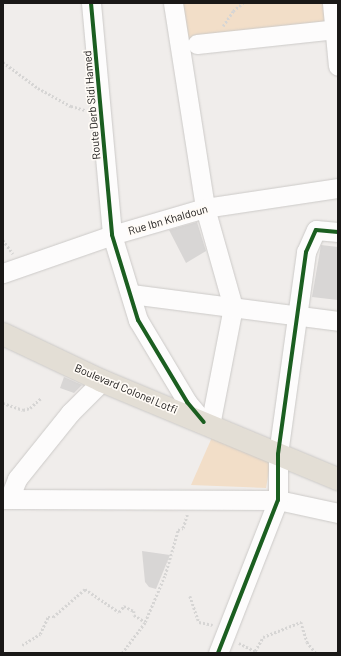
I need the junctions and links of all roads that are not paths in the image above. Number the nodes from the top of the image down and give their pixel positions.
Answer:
1 (91, 3) edge
2 (173, 3) edge
3 (332, 3) edge
4 (336, 29) edge
5 (196, 44) dead end
6 (338, 66) edge
7 (338, 188) edge
8 (205, 208) junction
9 (338, 232) edge
10 (112, 235) junction
11 (3, 273) edge
12 (131, 294) junction
13 (233, 306) junction
14 (296, 316) junction
15 (338, 321) edge
16 (3, 334) edge
17 (102, 381) junction
18 (207, 424) junction
19 (278, 454) junction
20 (338, 479) edge
21 (6, 499) edge
22 (278, 500) junction
23 (337, 513) edge
24 (222, 639) edge

1 - 10 street, Route Derb Sidi Hamed
2 - 8 street
3 - 4 street
4 - 5 street
4 - 6 street
7 - 8 street, Rue Ibn Khaldoun
8 - 10 street, Rue Ibn Khaldoun
8 - 13 street
9 - 14 street
10 - 11 street, Rue Ibn Khaldoun
10 - 12 street, Route Derb Sidi Hamed
12 - 13 street
12 - 18 street, Route Derb Sidi Hamed
13 - 14 street
13 - 18 street
14 - 15 street
14 - 19 street
16 - 17 main road, Boulevard Colonel Lotfi
17 - 18 main road, Boulevard Colonel Lotfi
17 - 21 street
18 - 19 main road, Boulevard Colonel Lotfi
19 - 20 main road, Boulevard Colonel Lotfi
19 - 22 street
21 - 22 street
22 - 23 street
22 - 24 street

